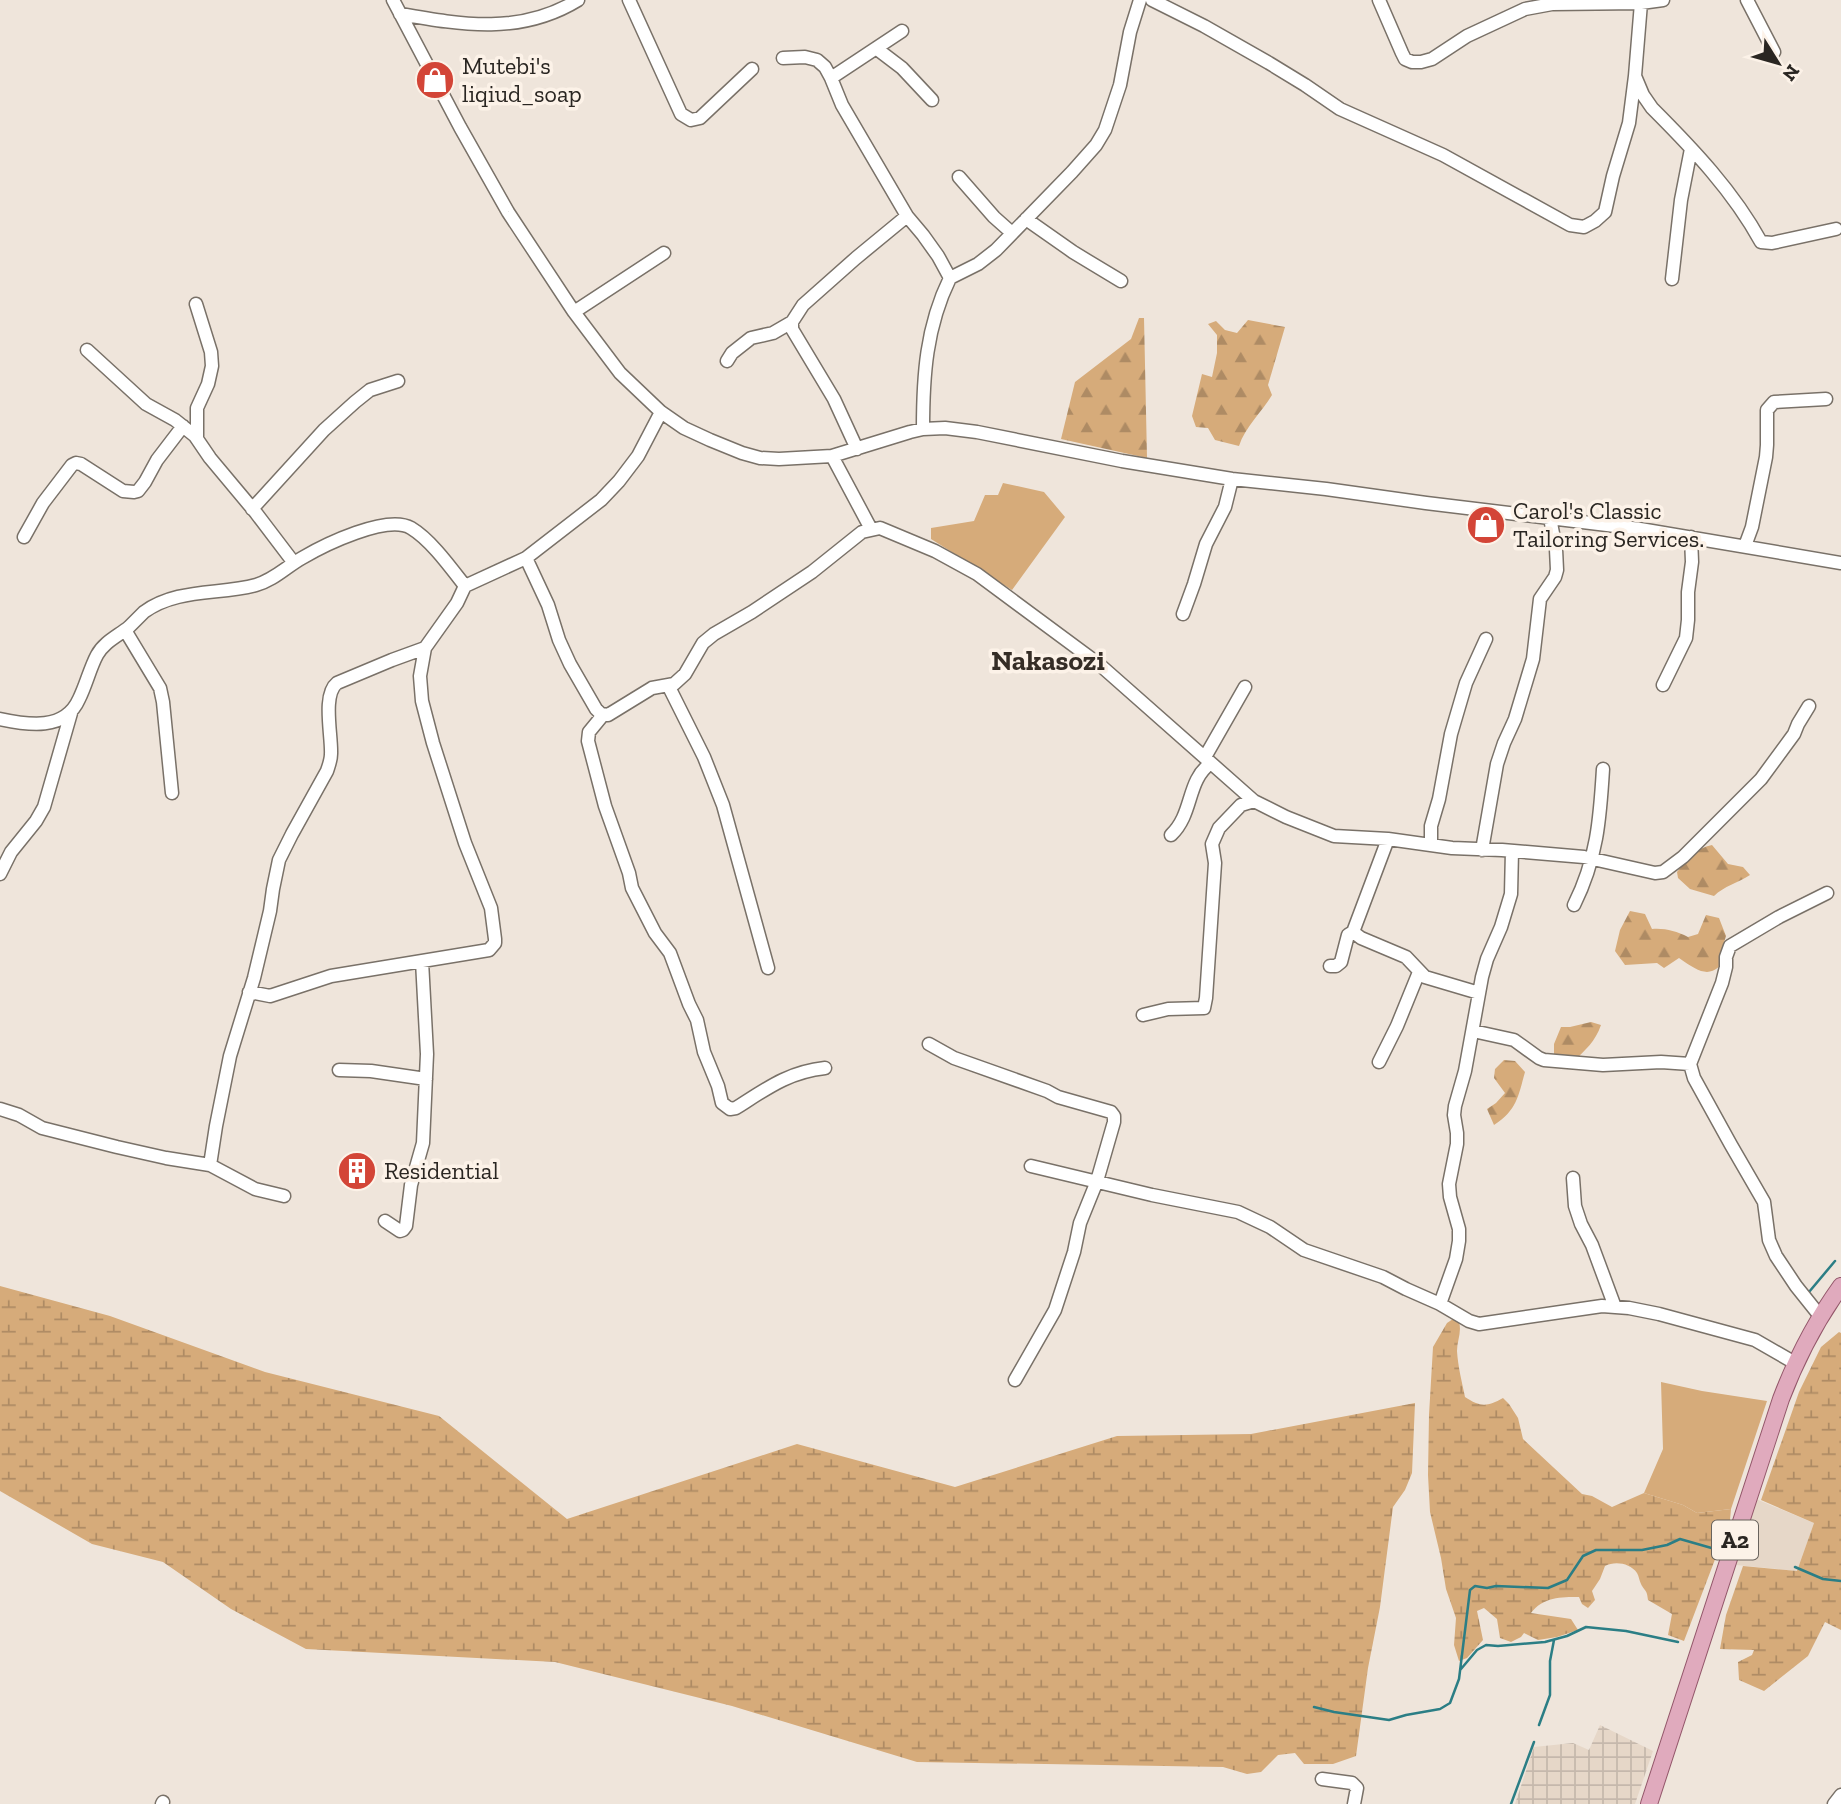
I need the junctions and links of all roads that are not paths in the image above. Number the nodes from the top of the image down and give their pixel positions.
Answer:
1 (393, 0) edge
2 (578, 0) edge
3 (629, 0) edge
4 (1140, 0) edge
5 (1152, 0) edge
6 (1378, 0) edge
7 (1663, 0) edge
8 (1747, 0) edge
9 (1641, 3) junction
10 (400, 14) junction
11 (902, 31) dead end
12 (877, 49) junction
13 (1774, 52) dead end
14 (783, 58) dead end
15 (752, 69) dead end
16 (1635, 76) junction
17 (831, 78) junction
18 (932, 100) dead end
19 (1691, 149) junction
20 (959, 177) dead end
21 (907, 216) junction
22 (1026, 219) junction
23 (1836, 229) dead end
24 (1012, 233) junction
25 (664, 253) dead end
26 (950, 278) junction
27 (1672, 279) dead end
28 (1121, 281) dead end
29 (196, 303) dead end
30 (574, 312) junction
31 (792, 322) junction
32 (87, 350) dead end
33 (727, 361) dead end
34 (398, 381) dead end
35 (1826, 399) dead end
36 (661, 412) junction
37 (183, 426) junction
38 (923, 429) junction
39 (197, 438) junction
40 (857, 449) junction
41 (832, 456) junction
42 (1232, 479) junction
43 (252, 509) junction
44 (1550, 519) junction
45 (871, 529) junction
46 (24, 537) dead end
47 (1691, 537) junction
48 (1745, 546) junction
49 (526, 558) junction
50 (294, 563) junction
51 (1841, 563) edge
52 (465, 586) junction
53 (1183, 614) dead end
54 (125, 630) junction
55 (1486, 639) dead end
56 (425, 648) junction
57 (668, 685) junction
58 (1663, 685) dead end
59 (1244, 687) dead end
60 (1809, 706) dead end
61 (71, 713) junction
62 (603, 715) junction
63 (0, 719) edge
64 (1208, 760) junction
65 (1603, 769) dead end
66 (172, 793) dead end
67 (1254, 801) junction
68 (1171, 835) dead end
69 (1388, 839) junction
70 (1431, 845) junction
71 (1482, 850) junction
72 (1512, 851) junction
73 (1592, 859) junction
74 (0, 874) edge
75 (1827, 893) dead end
76 (1574, 905) dead end
77 (1353, 932) junction
78 (422, 961) junction
79 (1330, 966) dead end
80 (768, 968) dead end
81 (1419, 972) junction
82 (249, 992) junction
83 (1479, 993) junction
84 (1143, 1015) dead end
85 (1473, 1031) junction
86 (929, 1044) dead end
87 (1379, 1062) dead end
88 (1690, 1064) junction
89 (825, 1068) dead end
90 (339, 1070) dead end
91 (426, 1079) junction
92 (0, 1109) edge
93 (210, 1165) junction
94 (1031, 1166) dead end
95 (1573, 1178) dead end
96 (1097, 1181) junction
97 (284, 1196) dead end
98 (385, 1221) dead end
99 (1841, 1286) edge
100 (1440, 1304) junction
101 (1615, 1307) junction
102 (1820, 1316) junction
103 (1795, 1363) junction
104 (1015, 1381) dead end
105 (1322, 1779) dead end
106 (1841, 1795) edge
107 (1354, 1804) edge
108 (1649, 1804) edge
109 (1833, 1804) edge

1 - 10 street
2 - 10 street
3 - 15 street
4 - 22 street
5 - 16 street
6 - 9 street
7 - 9 street
8 - 13 street
9 - 16 street
10 - 30 street
11 - 12 street
12 - 17 street
12 - 18 street
14 - 17 street
16 - 19 street
17 - 21 street
19 - 23 street
19 - 27 street
20 - 24 street
21 - 26 street
21 - 31 street
22 - 24 street
22 - 28 street
24 - 26 street
25 - 30 street
26 - 38 street
29 - 39 street
30 - 36 street
31 - 33 street
31 - 40 street
32 - 37 street
34 - 43 street
35 - 48 street
36 - 41 street
36 - 49 street
37 - 39 street
37 - 46 street
38 - 40 street
38 - 42 street
39 - 43 street
40 - 41 street
41 - 45 street
42 - 44 street
42 - 53 street
43 - 50 street
44 - 47 street
44 - 71 street
45 - 57 street
45 - 64 street
47 - 48 street
47 - 58 street
48 - 51 street
49 - 52 street
49 - 62 street
50 - 52 street
50 - 54 street
52 - 56 street
54 - 61 street
54 - 66 street
55 - 70 street
56 - 78 street
56 - 82 street
57 - 62 street
57 - 80 street
59 - 64 street
60 - 73 street
61 - 63 street
61 - 74 street
62 - 89 street
64 - 67 street
64 - 68 street
65 - 73 street
67 - 69 street
67 - 84 street
69 - 70 street
69 - 77 street
70 - 71 street
71 - 72 street
72 - 73 street
72 - 83 street
73 - 76 street
75 - 88 street
77 - 79 street
77 - 81 street
78 - 82 street
78 - 91 street
81 - 83 street
81 - 87 street
82 - 93 street
83 - 85 street
85 - 88 street
85 - 100 street
86 - 96 street
88 - 102 street
90 - 91 street
91 - 98 street
92 - 93 street
93 - 97 street
94 - 96 street
95 - 101 street
96 - 100 street
96 - 104 street
99 - 102 main road, A2
100 - 101 street
101 - 103 street
102 - 103 main road, A2
103 - 108 main road, A2
105 - 107 street
106 - 109 street

